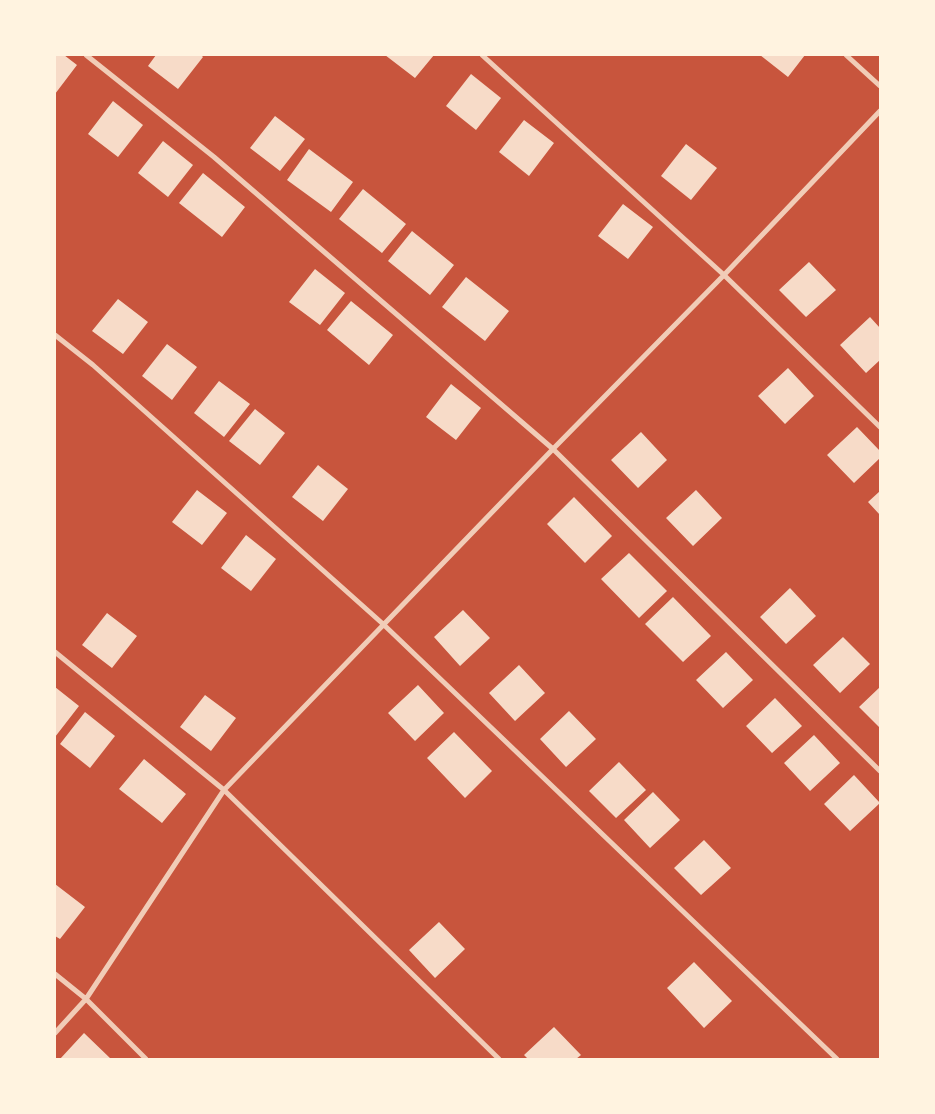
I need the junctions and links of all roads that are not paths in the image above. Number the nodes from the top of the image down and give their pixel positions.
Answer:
1 (86, 55) edge
2 (482, 55) edge
3 (846, 55) edge
4 (880, 86) edge
5 (880, 111) edge
6 (724, 275) junction
7 (55, 335) edge
8 (880, 427) edge
9 (553, 449) junction
10 (383, 624) junction
11 (55, 652) edge
12 (880, 771) edge
13 (224, 790) junction
14 (55, 974) edge
15 (86, 999) junction
16 (55, 1033) edge
17 (146, 1059) edge
18 (499, 1059) edge
19 (837, 1059) edge

1 - 9 street
2 - 6 street
3 - 4 street
5 - 6 street
6 - 8 street
6 - 9 street
7 - 10 street
9 - 10 street
9 - 12 street
10 - 13 street
10 - 19 street
11 - 13 street
13 - 15 street
13 - 18 street
14 - 15 street
15 - 16 street
15 - 17 street

